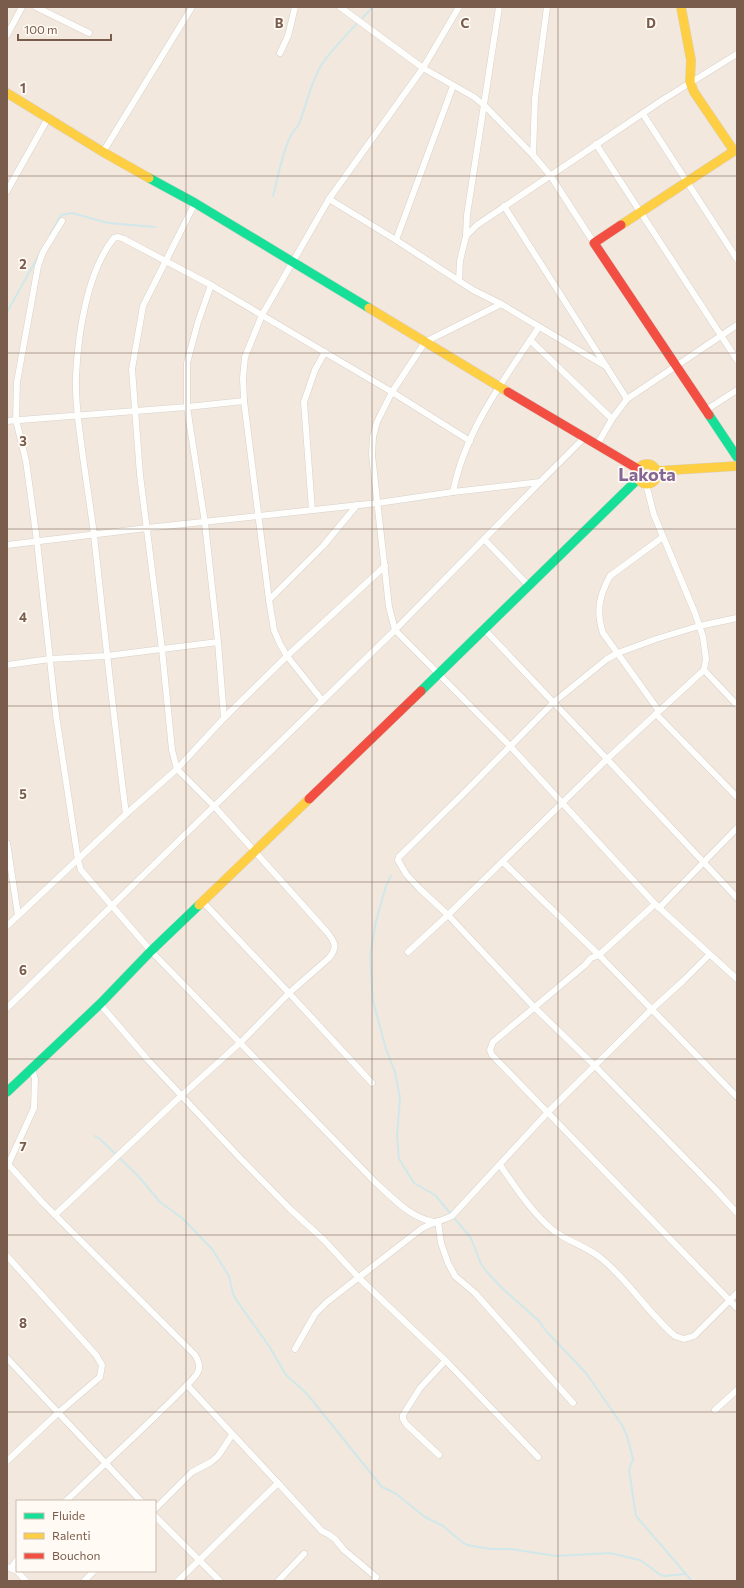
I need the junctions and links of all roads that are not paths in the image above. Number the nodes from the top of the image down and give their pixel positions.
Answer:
1 (22, 7) edge
2 (36, 7) edge
3 (192, 7) edge
4 (295, 7) edge
5 (340, 7) edge
6 (460, 7) edge
7 (499, 7) edge
8 (547, 7) edge
9 (681, 7) edge
10 (89, 33) dead end
11 (7, 35) edge
12 (280, 53) dead end
13 (737, 54) edge
14 (422, 68) junction
15 (690, 82) junction
16 (453, 86) junction
17 (7, 93) edge
18 (485, 106) junction
19 (643, 114) junction
20 (48, 118) junction
21 (596, 144) junction
22 (103, 152) junction
23 (736, 152) edge
24 (533, 155) junction
25 (550, 175) junction
26 (687, 183) junction
27 (7, 191) edge
28 (329, 199) junction
29 (195, 203) junction
30 (504, 206) junction
31 (641, 211) junction
32 (62, 221) dead end
33 (466, 236) junction
34 (396, 240) junction
35 (594, 243) junction
36 (737, 259) edge
37 (166, 261) junction
38 (292, 262) junction
39 (459, 280) junction
40 (211, 285) junction
41 (501, 304) junction
42 (262, 315) junction
43 (737, 325) edge
44 (539, 327) junction
45 (720, 336) junction
46 (530, 340) junction
47 (425, 342) junction
48 (325, 352) junction
49 (737, 360) edge
50 (675, 366) junction
51 (606, 367) junction
52 (499, 387) junction
53 (737, 390) edge
54 (392, 392) junction
55 (627, 399) junction
56 (244, 401) junction
57 (187, 407) junction
58 (706, 410) junction
59 (135, 412) junction
60 (78, 416) junction
61 (612, 419) junction
62 (16, 420) junction
63 (7, 421) edge
64 (584, 438) junction
65 (470, 440) junction
66 (597, 445) junction
67 (737, 457) edge
68 (737, 466) edge
69 (638, 469) junction
70 (656, 471) junction
71 (638, 479) junction
72 (540, 482) junction
73 (646, 484) junction
74 (454, 492) junction
75 (378, 503) junction
76 (357, 505) junction
77 (312, 510) junction
78 (258, 516) junction
79 (205, 523) junction
80 (147, 528) junction
81 (94, 535) junction
82 (663, 537) junction
83 (484, 539) junction
84 (37, 541) junction
85 (7, 545) edge
86 (385, 566) junction
87 (528, 585) junction
88 (268, 600) junction
89 (737, 618) edge
90 (699, 626) junction
91 (484, 629) junction
92 (395, 630) junction
93 (218, 642) junction
94 (162, 649) junction
95 (618, 653) junction
96 (106, 656) junction
97 (288, 656) junction
98 (50, 659) junction
99 (7, 665) edge
100 (704, 670) junction
101 (438, 675) junction
102 (322, 700) junction
103 (554, 702) junction
104 (737, 705) edge
105 (657, 712) junction
106 (224, 718) junction
107 (510, 746) junction
108 (607, 758) junction
109 (177, 769) junction
110 (737, 797) edge
111 (563, 802) junction
112 (214, 806) junction
113 (126, 814) junction
114 (737, 828) edge
115 (7, 843) edge
116 (256, 852) junction
117 (78, 860) junction
118 (503, 862) junction
119 (703, 862) junction
120 (737, 898) edge
121 (202, 902) junction
122 (111, 905) junction
123 (657, 906) junction
124 (18, 915) junction
125 (448, 916) junction
126 (7, 926) edge
127 (151, 951) junction
128 (408, 952) dead end
129 (709, 954) junction
130 (599, 955) junction
131 (737, 979) edge
132 (289, 993) junction
133 (100, 1004) junction
134 (534, 1007) junction
135 (7, 1008) edge
136 (652, 1009) junction
137 (241, 1042) junction
138 (595, 1066) junction
139 (32, 1068) junction
140 (372, 1083) dead end
141 (7, 1092) edge
142 (182, 1095) junction
143 (737, 1097) edge
144 (548, 1112) junction
145 (7, 1164) edge
146 (500, 1165) junction
147 (737, 1213) edge
148 (55, 1215) junction
149 (436, 1222) junction
150 (7, 1256) edge
151 (359, 1278) junction
152 (737, 1293) edge
153 (730, 1300) junction
154 (737, 1308) edge
155 (296, 1349) dead end
156 (7, 1358) edge
157 (445, 1361) junction
158 (187, 1385) junction
159 (737, 1390) edge
160 (573, 1403) dead end
161 (715, 1410) dead end
162 (58, 1413) junction
163 (232, 1434) junction
164 (439, 1455) dead end
165 (538, 1457) dead end
166 (7, 1460) edge
167 (105, 1462) junction
168 (278, 1483) junction
169 (67, 1500) edge
170 (140, 1500) edge
171 (156, 1508) edge
172 (156, 1517) edge
173 (304, 1554) dead end
174 (200, 1560) junction
175 (17, 1572) edge
176 (93, 1572) edge
177 (377, 1580) edge
178 (26, 1581) edge
179 (84, 1581) edge
180 (178, 1581) edge
181 (220, 1581) edge
182 (278, 1581) edge

1 - 11 street
2 - 10 street
3 - 22 street
4 - 12 street
5 - 14 street
6 - 14 street
7 - 18 street
8 - 24 street
9 - 15 main road
13 - 15 street
14 - 16 street
14 - 28 street
15 - 19 street
15 - 23 main road
16 - 18 street
16 - 34 street
17 - 20 main road
18 - 24 street
18 - 33 street
19 - 21 street
19 - 26 street
20 - 22 main road
20 - 27 street
21 - 25 street
21 - 31 street
22 - 29 main road
23 - 26 main road
24 - 25 street
25 - 30 street
25 - 35 street
26 - 31 main road
26 - 36 street
28 - 34 street
28 - 38 street
29 - 37 street
29 - 38 main road
30 - 33 street
30 - 51 street
31 - 35 main road
31 - 45 street
32 - 62 street
33 - 39 street
34 - 39 street
35 - 50 main road
37 - 40 street
37 - 59 street
37 - 60 street
38 - 42 street
38 - 47 main road
39 - 41 street
40 - 42 street
40 - 57 street
41 - 44 street
41 - 47 street
42 - 48 street
42 - 56 street
43 - 45 street
44 - 46 street
44 - 51 street
45 - 49 street
45 - 50 street
46 - 52 street
46 - 61 street
47 - 52 main road
47 - 54 street
48 - 54 street
48 - 77 street
50 - 55 street
50 - 58 main road
51 - 55 street
52 - 64 main road
52 - 65 street
53 - 58 street
54 - 65 street
54 - 75 street
55 - 61 street
56 - 57 street
56 - 78 street
57 - 59 street
57 - 79 street
58 - 67 main road
59 - 60 street
59 - 80 street
60 - 62 street
60 - 81 street
61 - 66 street
62 - 63 street
62 - 84 street
64 - 66 main road
64 - 72 street
65 - 74 street
66 - 69 main road
68 - 70 main road
69 - 70 main road
69 - 71 main road
70 - 73 main road
71 - 73 main road
71 - 87 main road
72 - 74 street
72 - 83 street
73 - 82 street
74 - 75 street
75 - 76 street
75 - 86 street
76 - 77 street
76 - 88 street
77 - 78 street
78 - 79 street
78 - 88 street
79 - 80 street
79 - 93 street
80 - 81 street
80 - 94 street
81 - 84 street
81 - 96 street
82 - 90 street
82 - 95 street
83 - 87 street
83 - 92 street
84 - 85 street
84 - 98 street
86 - 92 street
86 - 97 street
87 - 91 main road
88 - 97 street
89 - 90 street
90 - 95 street
90 - 100 street
91 - 101 main road
91 - 103 street
92 - 101 street
92 - 102 street
93 - 94 street
93 - 106 street
94 - 96 street
94 - 109 street
95 - 103 street
95 - 105 street
96 - 98 street
96 - 113 street
97 - 102 street
97 - 106 street
98 - 99 street
98 - 117 street
100 - 104 street
100 - 105 street
101 - 107 street
101 - 116 main road
102 - 112 street
103 - 107 street
103 - 108 street
105 - 108 street
105 - 110 street
106 - 109 street
107 - 111 street
107 - 125 street
108 - 111 street
108 - 119 street
109 - 112 street
109 - 113 street
111 - 118 street
111 - 123 street
112 - 116 street
112 - 122 street
113 - 117 street
114 - 119 street
115 - 124 street
116 - 121 main road
116 - 132 street
117 - 122 street
117 - 124 street
118 - 125 street
118 - 130 street
119 - 120 street
119 - 123 street
121 - 127 main road
121 - 132 street
122 - 127 street
122 - 135 street
123 - 129 street
123 - 130 street
124 - 126 street
125 - 128 street
125 - 134 street
127 - 133 main road
127 - 137 street
129 - 131 street
129 - 136 street
130 - 134 street
130 - 136 street
132 - 137 street
132 - 140 street
133 - 139 main road
133 - 142 street
134 - 138 street
134 - 144 street
136 - 138 street
136 - 143 street
137 - 142 street
137 - 149 street
138 - 144 street
138 - 147 street
139 - 141 main road
139 - 145 street
142 - 148 street
142 - 151 street
144 - 146 street
144 - 153 street
145 - 148 street
146 - 149 street
146 - 153 street
148 - 158 street
149 - 151 street
149 - 160 street
150 - 162 street
151 - 155 street
151 - 157 street
152 - 153 street
153 - 154 street
156 - 162 street
157 - 164 street
157 - 165 street
158 - 163 street
158 - 167 street
159 - 161 street
162 - 166 street
162 - 167 street
163 - 168 street
163 - 171 street
167 - 169 street
167 - 170 street
168 - 174 street
168 - 177 street
172 - 174 street
173 - 182 street
174 - 180 street
174 - 181 street
175 - 178 street
176 - 179 street

